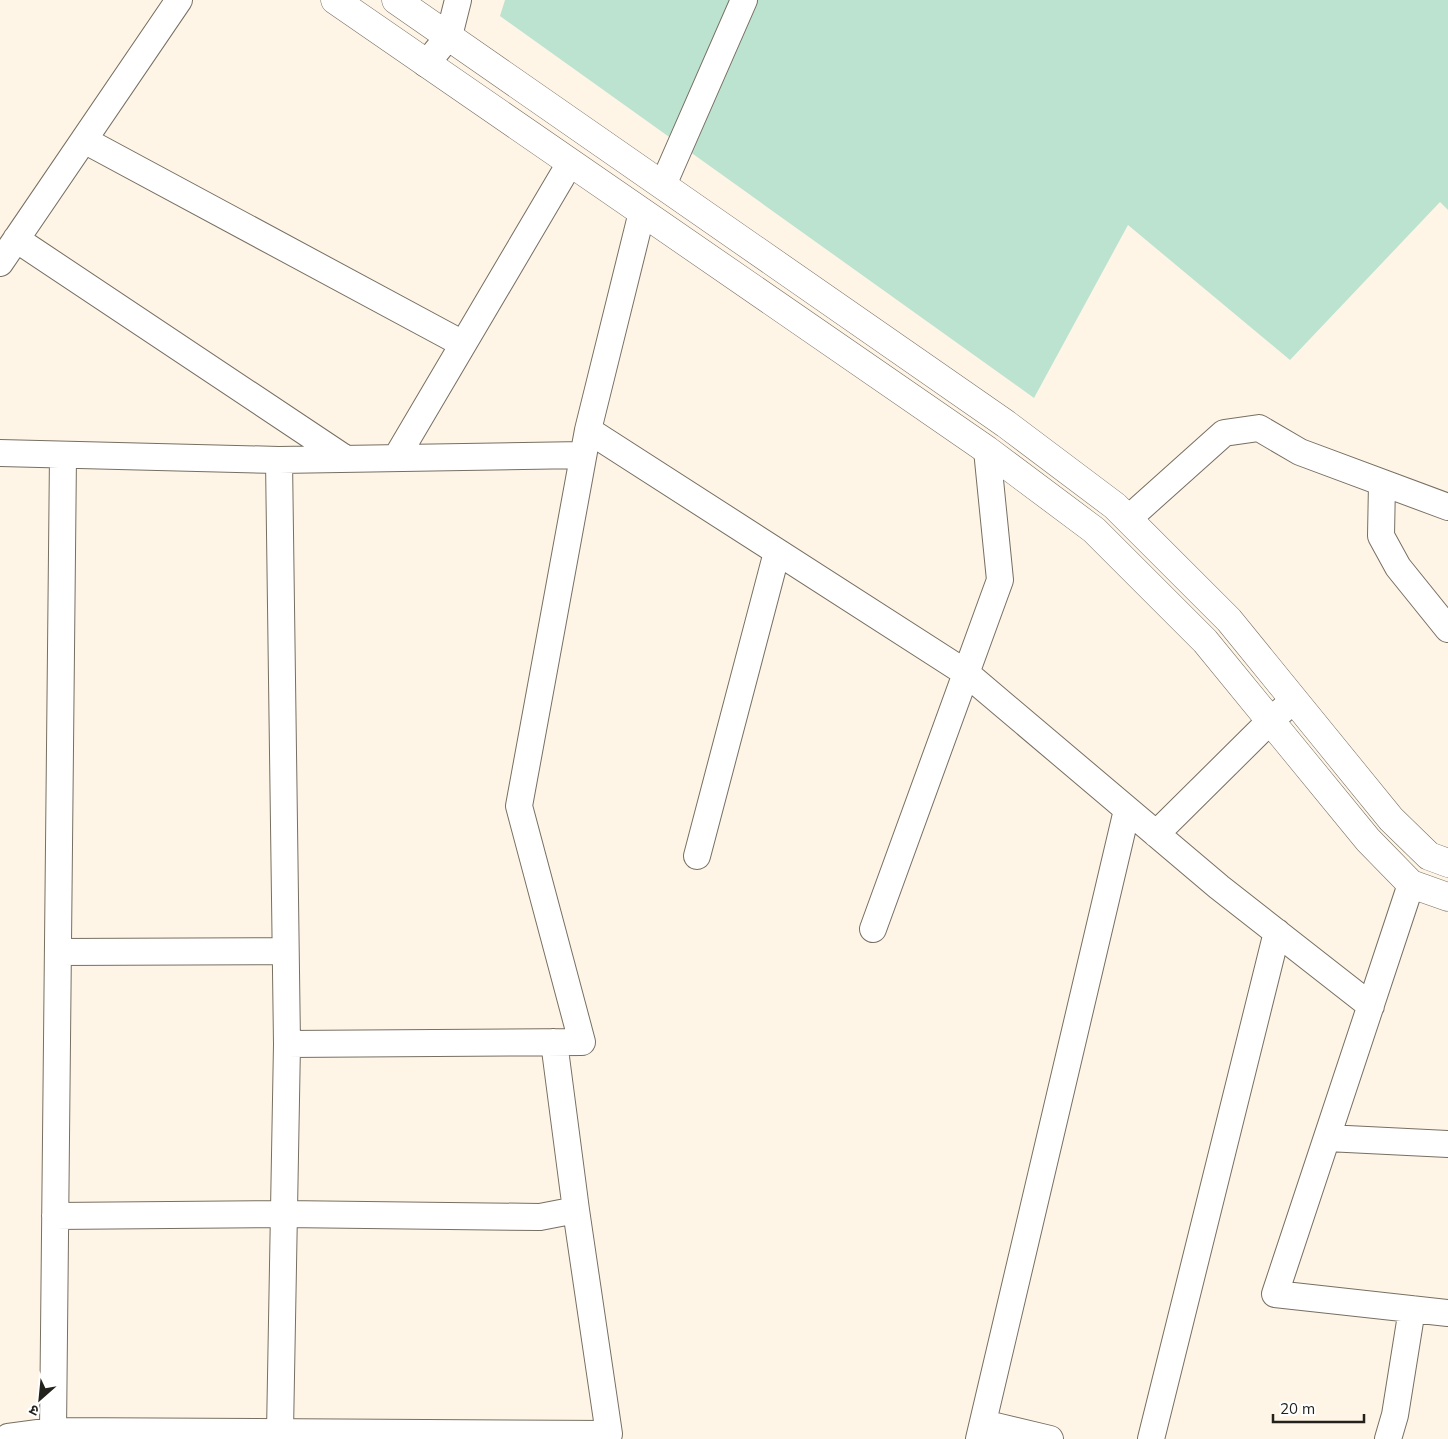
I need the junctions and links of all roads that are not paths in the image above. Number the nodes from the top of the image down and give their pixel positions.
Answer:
1 (179, 0) edge
2 (335, 0) edge
3 (396, 0) edge
4 (458, 0) edge
5 (744, 0) edge
6 (449, 36) junction
7 (426, 64) junction
8 (84, 140) junction
9 (570, 163) junction
10 (663, 185) junction
11 (642, 212) junction
12 (16, 239) junction
13 (0, 263) edge
14 (463, 344) junction
15 (586, 442) junction
16 (988, 450) junction
17 (0, 453) edge
18 (63, 455) junction
19 (396, 458) junction
20 (346, 459) junction
21 (279, 460) junction
22 (1382, 483) junction
23 (1448, 507) edge
24 (1128, 519) junction
25 (777, 552) junction
26 (1448, 630) edge
27 (966, 673) junction
28 (1294, 700) junction
29 (1270, 721) junction
30 (1127, 810) junction
31 (1156, 834) junction
32 (697, 856) dead end
33 (1448, 864) edge
34 (1412, 884) junction
35 (1448, 897) edge
36 (873, 929) dead end
37 (1278, 932) junction
38 (286, 951) junction
39 (58, 952) junction
40 (1371, 1006) junction
41 (554, 1042) junction
42 (287, 1044) junction
43 (1327, 1138) junction
44 (1448, 1144) edge
45 (576, 1210) junction
46 (284, 1214) junction
47 (55, 1216) junction
48 (1412, 1309) junction
49 (1448, 1313) edge
50 (53, 1431) junction
51 (981, 1431) edge
52 (280, 1432) junction
53 (6, 1438) edge
54 (1050, 1439) edge
55 (1151, 1439) edge
56 (1388, 1439) edge

1 - 8 street
2 - 7 highway
3 - 6 highway
4 - 6 street
5 - 10 street
6 - 7 street
6 - 10 highway
7 - 9 highway
8 - 12 street
8 - 14 street
9 - 11 highway
9 - 14 street
10 - 24 highway
11 - 15 street
11 - 16 highway
12 - 13 street
12 - 20 street
14 - 19 street
15 - 19 street
15 - 25 street
15 - 41 street
16 - 27 street
16 - 29 highway
17 - 18 street
18 - 21 street
18 - 39 street
19 - 20 street
20 - 21 street
21 - 38 street
22 - 23 street
22 - 24 street
22 - 26 street
24 - 28 highway
25 - 27 street
25 - 32 street
27 - 30 street
27 - 36 street
28 - 29 street
28 - 33 highway
29 - 31 street
29 - 34 highway
30 - 31 street
30 - 51 street
31 - 37 street
34 - 35 highway
34 - 40 street
37 - 40 street
37 - 55 street
38 - 39 street
38 - 42 street
39 - 47 street
40 - 43 street
41 - 42 street
41 - 45 street
42 - 46 street
43 - 44 street
43 - 48 street
45 - 46 street
45 - 52 street
46 - 47 street
46 - 52 street
47 - 50 street
48 - 49 street
48 - 56 street
50 - 52 street
50 - 53 street
51 - 54 street

